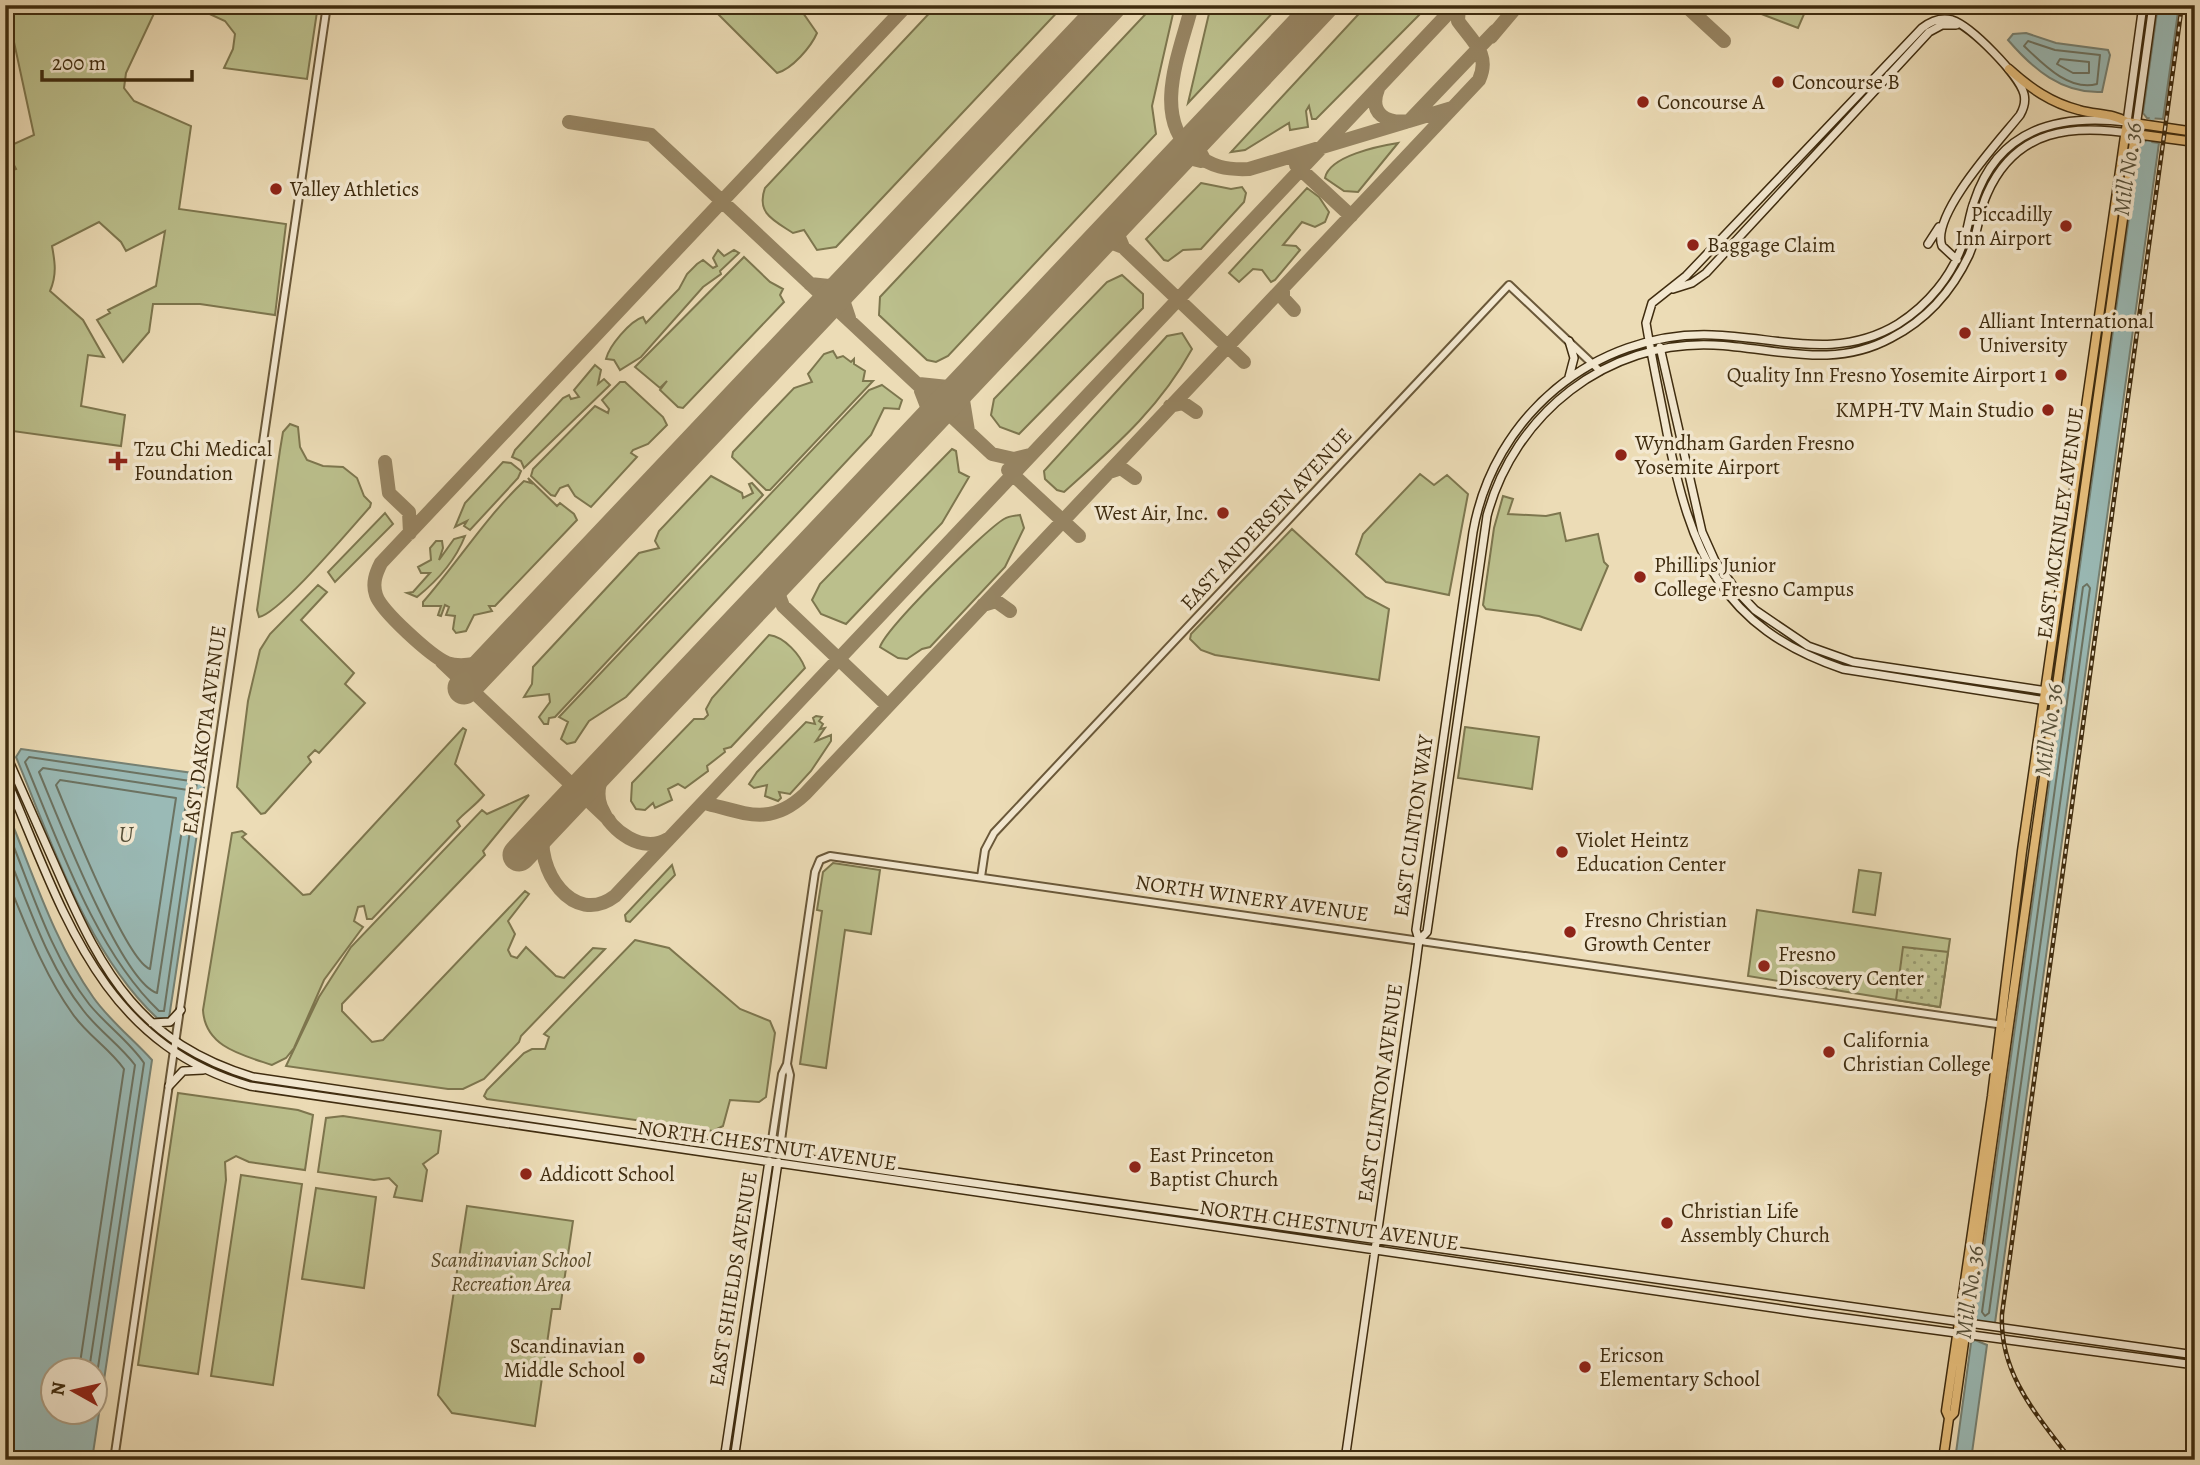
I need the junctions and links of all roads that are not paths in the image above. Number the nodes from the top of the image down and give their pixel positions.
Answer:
1 (327, 5) edge
2 (2143, 5) edge
3 (2153, 5) edge
4 (1966, 29) junction
5 (2009, 69) junction
6 (2132, 123) junction
7 (1828, 127) junction
8 (2195, 132) edge
9 (2130, 133) junction
10 (1836, 134) junction
11 (2195, 142) edge
12 (1948, 213) junction
13 (1928, 244) dead end
14 (1956, 259) junction
15 (2106, 267) junction
16 (1961, 271) junction
17 (1669, 289) junction
18 (1880, 333) junction
19 (1569, 341) junction
20 (1654, 341) junction
21 (2104, 341) junction
22 (1660, 350) junction
23 (1651, 352) junction
24 (1822, 357) junction
25 (1592, 363) junction
26 (1600, 371) junction
27 (1569, 378) junction
28 (1512, 435) junction
29 (1496, 489) junction
30 (1691, 496) junction
31 (1682, 498) junction
32 (2072, 500) junction
33 (2072, 562) junction
34 (2049, 696) junction
35 (5, 752) edge
36 (5, 776) edge
37 (2022, 851) junction
38 (823, 858) joint
39 (981, 877) junction
40 (2023, 910) junction
41 (1419, 940) junction
42 (181, 1010) junction
43 (152, 1023) junction
44 (2005, 1025) junction
45 (176, 1041) junction
46 (174, 1051) junction
47 (208, 1070) junction
48 (169, 1086) junction
49 (323, 1089) junction
50 (321, 1098) junction
51 (775, 1154) junction
52 (769, 1163) junction
53 (778, 1164) junction
54 (903, 1173) junction
55 (1980, 1174) junction
56 (856, 1175) junction
57 (1376, 1240) junction
58 (1375, 1250) junction
59 (1977, 1259) junction
60 (1874, 1312) junction
61 (1815, 1314) junction
62 (1967, 1330) junction
63 (2007, 1331) junction
64 (1989, 1338) junction
65 (2114, 1343) junction
66 (2084, 1349) junction
67 (2195, 1356) edge
68 (2195, 1365) edge
69 (114, 1460) edge
70 (724, 1460) edge
71 (734, 1460) edge
72 (1345, 1460) edge
73 (1943, 1460) edge

1 - 42 street, EAST DAKOTA AVENUE
2 - 6 main road, EAST MCKINLEY AVENUE
3 - 6 main road, EAST MCKINLEY AVENUE
4 - 5 main road
4 - 7 main road
4 - 10 main road
5 - 6 main road
5 - 12 main road
6 - 8 main road
6 - 9 main road, EAST MCKINLEY AVENUE
6 - 14 main road, EAST CLINTON WAY
7 - 10 main road
7 - 17 main road
9 - 11 main road
9 - 15 main road, EAST MCKINLEY AVENUE
9 - 16 main road, EAST CLINTON WAY
9 - 21 main road, EAST MCKINLEY AVENUE
10 - 17 main road
12 - 13 main road
12 - 14 main road
14 - 16 main road
14 - 18 main road, EAST CLINTON WAY
15 - 21 main road
15 - 32 main road, EAST MCKINLEY AVENUE
16 - 24 main road, EAST CLINTON WAY
17 - 20 main road
18 - 20 main road, EAST CLINTON WAY
18 - 24 main road
19 - 25 street, EAST ANDERSEN AVENUE
19 - 27 main road
19 - 39 street, EAST ANDERSEN AVENUE
20 - 22 main road
20 - 23 main road
20 - 25 main road, EAST CLINTON WAY
21 - 33 main road, EAST MCKINLEY AVENUE
22 - 23 main road, EAST CLINTON WAY
22 - 24 main road, EAST CLINTON WAY
22 - 30 main road
23 - 26 main road, EAST CLINTON WAY
23 - 31 main road
25 - 26 street, EAST ANDERSEN AVENUE
25 - 27 main road, EAST CLINTON WAY
26 - 29 main road, EAST CLINTON WAY
27 - 28 main road, EAST CLINTON WAY
28 - 29 main road
28 - 41 main road, EAST CLINTON WAY
29 - 41 main road, EAST CLINTON WAY
30 - 31 street
30 - 34 main road
31 - 34 main road
32 - 33 main road
32 - 34 main road, EAST MCKINLEY AVENUE
33 - 34 main road, EAST MCKINLEY AVENUE
34 - 37 main road, EAST MCKINLEY AVENUE
34 - 40 main road, EAST MCKINLEY AVENUE
35 - 43 main road, NORTH CHESTNUT AVENUE
36 - 46 main road, NORTH CHESTNUT AVENUE
37 - 40 main road
37 - 44 main road, EAST MCKINLEY AVENUE
38 - 39 street, NORTH WINERY AVENUE
38 - 51 street, EAST SHIELDS AVENUE
39 - 41 street, NORTH WINERY AVENUE
40 - 44 main road, EAST MCKINLEY AVENUE
41 - 44 street, NORTH WINERY AVENUE
41 - 57 main road, EAST CLINTON AVENUE
42 - 43 main road
42 - 45 street, EAST DAKOTA AVENUE
43 - 45 main road, NORTH CHESTNUT AVENUE
44 - 55 main road, EAST MCKINLEY AVENUE
44 - 59 main road, EAST MCKINLEY AVENUE
45 - 46 street, EAST DAKOTA AVENUE
45 - 49 main road, NORTH CHESTNUT AVENUE
46 - 47 main road, NORTH CHESTNUT AVENUE
46 - 48 street, EAST DAKOTA AVENUE
47 - 48 main road
47 - 50 main road, NORTH CHESTNUT AVENUE
48 - 69 street, EAST DAKOTA AVENUE
49 - 50 main road
49 - 51 main road, NORTH CHESTNUT AVENUE
50 - 52 main road, NORTH CHESTNUT AVENUE
51 - 52 main road, EAST SHIELDS AVENUE
51 - 53 main road, EAST SHIELDS AVENUE
51 - 54 main road, NORTH CHESTNUT AVENUE
52 - 53 main road, NORTH CHESTNUT AVENUE
52 - 70 main road, EAST SHIELDS AVENUE
53 - 56 main road, NORTH CHESTNUT AVENUE
53 - 71 main road, EAST SHIELDS AVENUE
54 - 56 main road
54 - 57 main road, NORTH CHESTNUT AVENUE
55 - 59 main road
55 - 62 main road, EAST MCKINLEY AVENUE
56 - 58 main road, NORTH CHESTNUT AVENUE
57 - 58 main road, EAST CLINTON AVENUE
57 - 60 main road, NORTH CHESTNUT AVENUE
58 - 61 main road, NORTH CHESTNUT AVENUE
58 - 72 main road, EAST CLINTON AVENUE
59 - 62 main road, EAST MCKINLEY AVENUE
60 - 61 main road
60 - 62 main road, NORTH CHESTNUT AVENUE
61 - 62 main road, NORTH CHESTNUT AVENUE
62 - 63 main road, NORTH CHESTNUT AVENUE
62 - 64 main road, NORTH CHESTNUT AVENUE
62 - 73 main road, EAST MCKINLEY AVENUE
63 - 64 main road
63 - 65 main road, NORTH CHESTNUT AVENUE
64 - 66 main road, NORTH CHESTNUT AVENUE
65 - 66 main road
65 - 67 main road, NORTH CHESTNUT AVENUE
66 - 68 main road, NORTH CHESTNUT AVENUE

